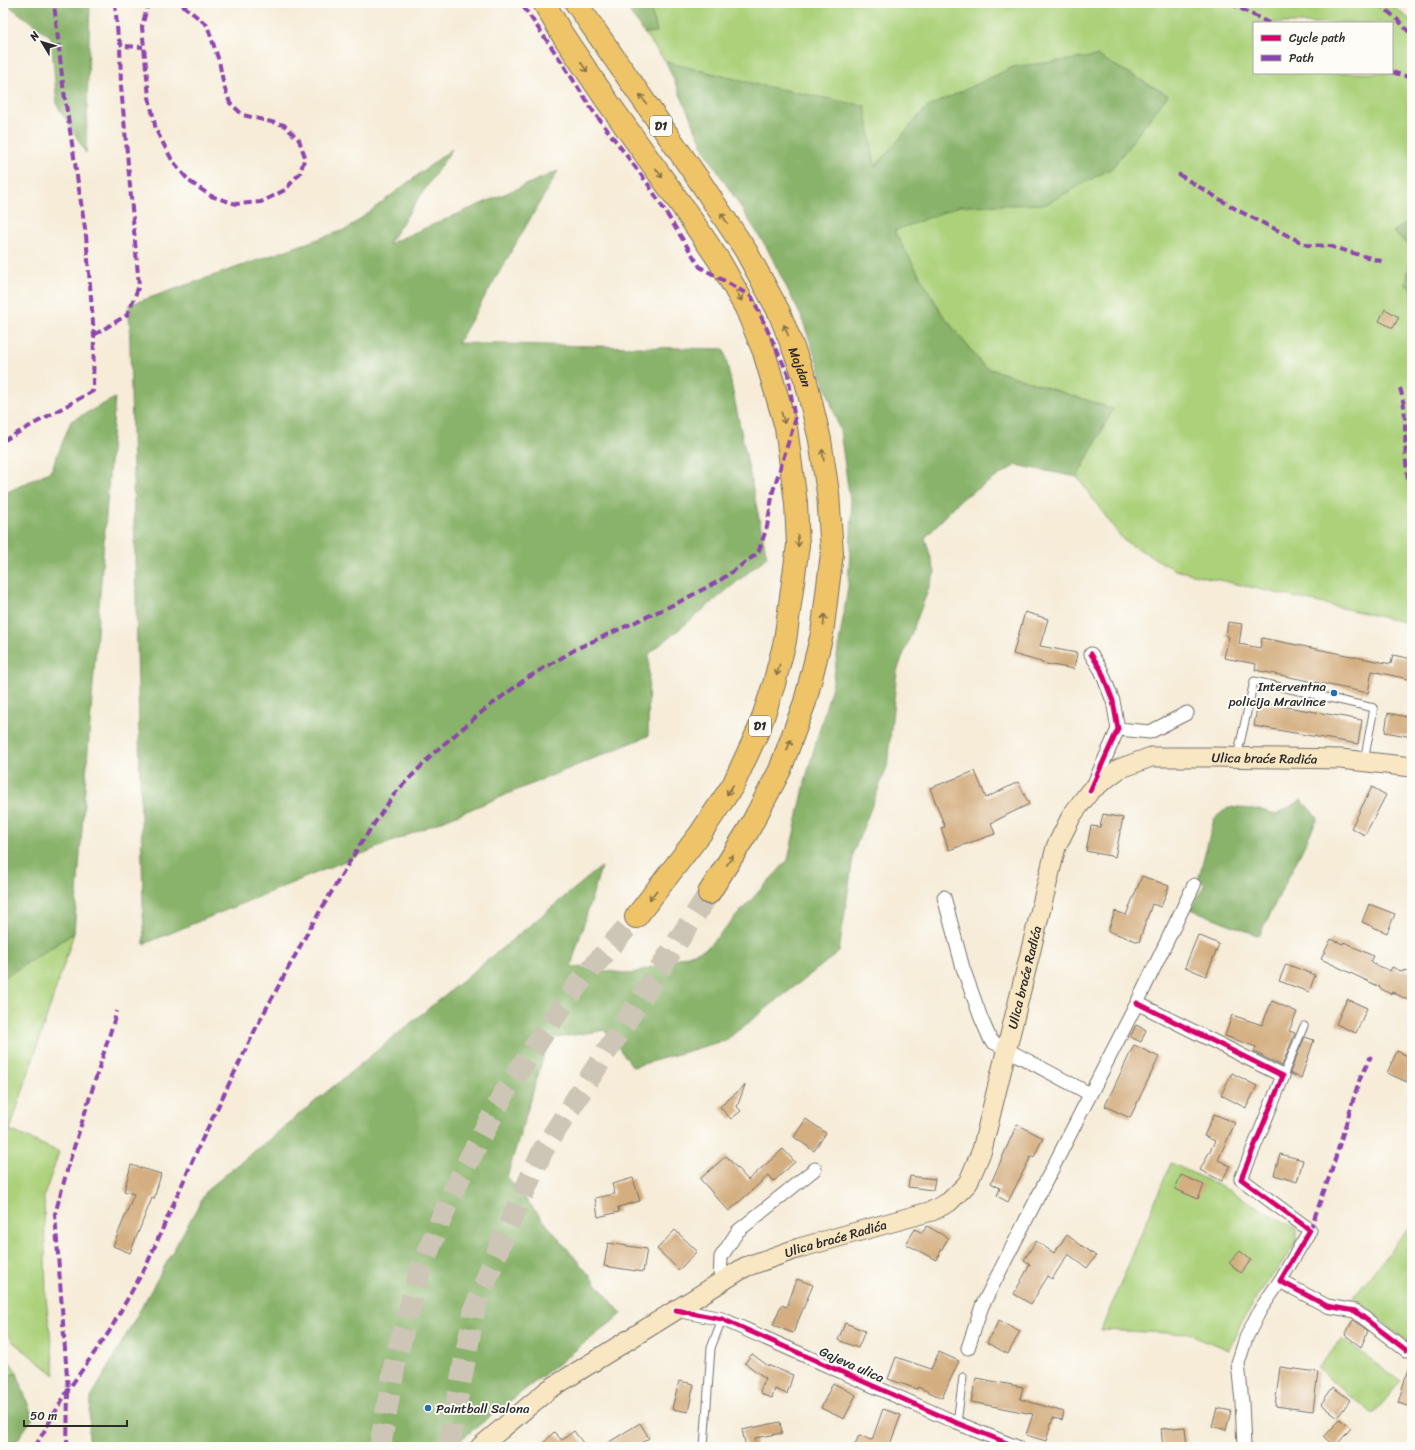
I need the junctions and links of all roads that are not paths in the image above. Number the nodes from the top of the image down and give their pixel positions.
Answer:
1 (544, 3) edge
2 (576, 3) edge
3 (1091, 654) dead end
4 (1187, 713) dead end
5 (1118, 729) junction
6 (1236, 757) junction
7 (1364, 762) junction
8 (1412, 767) edge
9 (1090, 791) junction
10 (1194, 885) dead end
11 (709, 894) tunnel mouth
12 (944, 897) dead end
13 (636, 917) tunnel mouth
14 (1137, 1003) junction
15 (1304, 1026) dead end
16 (1006, 1049) junction
17 (1283, 1076) junction
18 (1090, 1094) junction
19 (815, 1169) dead end
20 (1280, 1281) junction
21 (720, 1283) junction
22 (676, 1310) junction
23 (722, 1319) junction
24 (968, 1348) dead end
25 (1406, 1350) dead end
26 (963, 1377) dead end
27 (957, 1423) junction
28 (480, 1447) edge
29 (704, 1447) edge
30 (1016, 1447) edge
31 (1244, 1447) edge

1 -> 13 highway, D1
11 -> 2 highway, Majdan / D1
3 - 5 street
4 - 5 street
5 - 9 street
6 - 7 main road, Ulica braće Radića
6 - 7 lane
6 - 9 main road, Ulica braće Radića
7 - 8 main road, Ulica braće Radića
9 - 16 main road, Ulica braće Radića
10 - 14 street
12 - 16 street
14 - 17 street
14 - 18 street
15 - 17 lane
16 - 18 street
16 - 21 main road, Ulica braće Radića
17 - 20 street
18 - 24 street
19 - 21 street
20 - 25 street
20 - 31 street
21 - 22 main road, Ulica braće Radića
22 - 23 street, Gajeva ulica
22 - 28 main road
23 - 27 street, Gajeva ulica
23 - 29 lane
26 - 27 lane
27 - 30 street, Gajeva ulica

